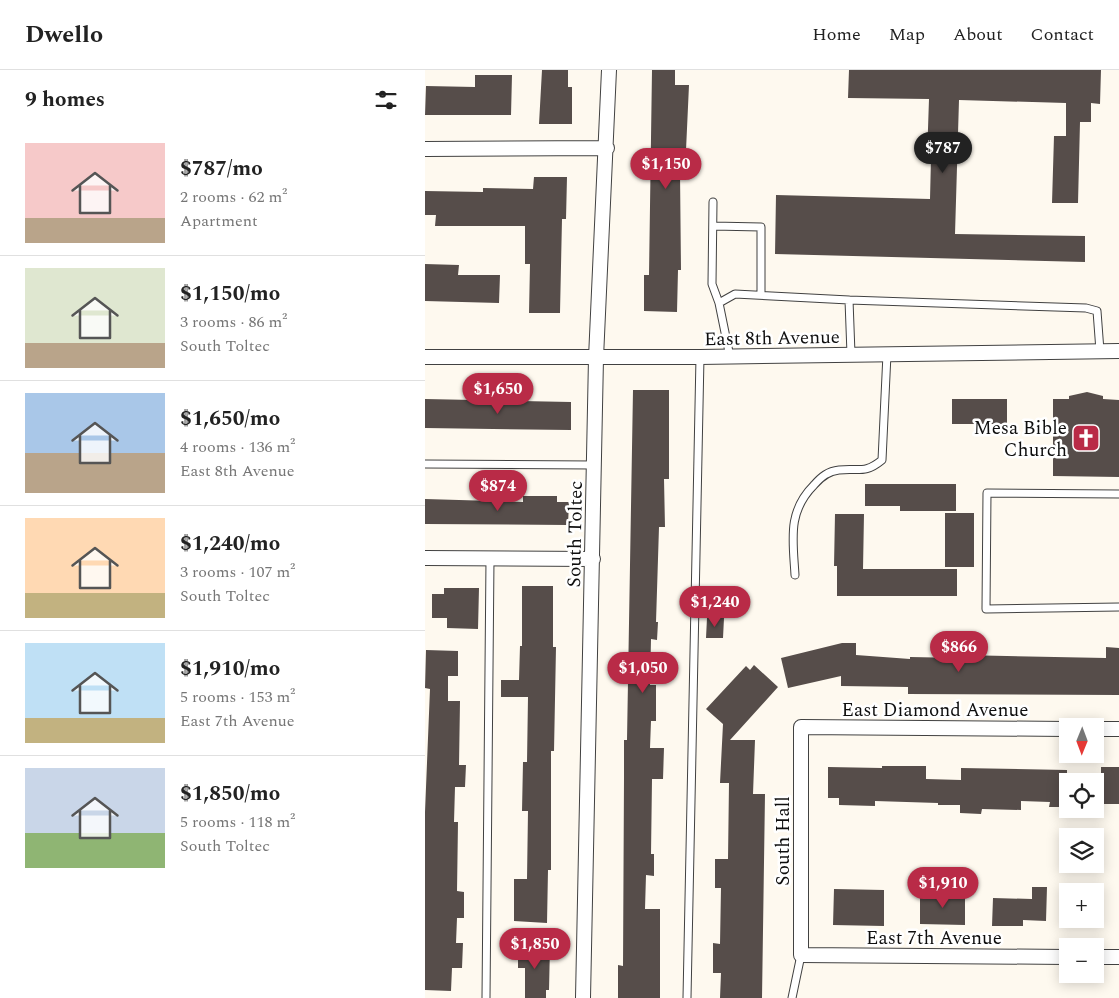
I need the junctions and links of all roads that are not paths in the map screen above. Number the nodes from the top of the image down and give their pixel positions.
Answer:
1 (609, 70) edge
2 (425, 148) edge
3 (607, 148) junction
4 (713, 202) dead end
5 (713, 226) junction
6 (761, 295) junction
7 (849, 300) junction
8 (719, 303) junction
9 (1100, 351) junction
10 (1119, 351) edge
11 (851, 354) junction
12 (887, 354) junction
13 (425, 357) edge
14 (700, 357) junction
15 (730, 357) junction
16 (597, 358) junction
17 (425, 464) edge
18 (594, 465) junction
19 (1119, 494) edge
20 (425, 558) edge
21 (490, 559) junction
22 (593, 559) junction
23 (795, 575) dead end
24 (1119, 607) edge
25 (801, 727) joint
26 (1059, 729) edge
27 (1104, 729) edge
28 (1119, 730) edge
29 (801, 954) junction
30 (1059, 957) edge
31 (1104, 957) edge
32 (1119, 957) edge
33 (486, 998) edge
34 (583, 998) edge
35 (687, 998) edge
36 (792, 998) edge

1 - 3 street, South Toltec
2 - 3 street
3 - 16 street, South Toltec
4 - 5 lane
5 - 6 lane
5 - 8 lane
6 - 7 lane
6 - 8 lane
7 - 9 lane
7 - 11 lane
8 - 15 lane
9 - 10 street, East 8th Avenue
9 - 12 street, East 8th Avenue
11 - 12 street, East 8th Avenue
11 - 15 street, East 8th Avenue
12 - 23 lane
13 - 16 street, East 8th Avenue
14 - 15 street, East 8th Avenue
14 - 16 street, East 8th Avenue
14 - 35 lane
16 - 18 street, South Toltec
17 - 18 lane
18 - 22 street, South Toltec
19 - 24 lane
20 - 21 street
21 - 22 street
21 - 33 lane
22 - 34 street, South Toltec
25 - 26 street, East Diamond Avenue
25 - 29 street, South Hall
27 - 28 street
29 - 30 street, East 7th Avenue
29 - 36 lane
31 - 32 street

